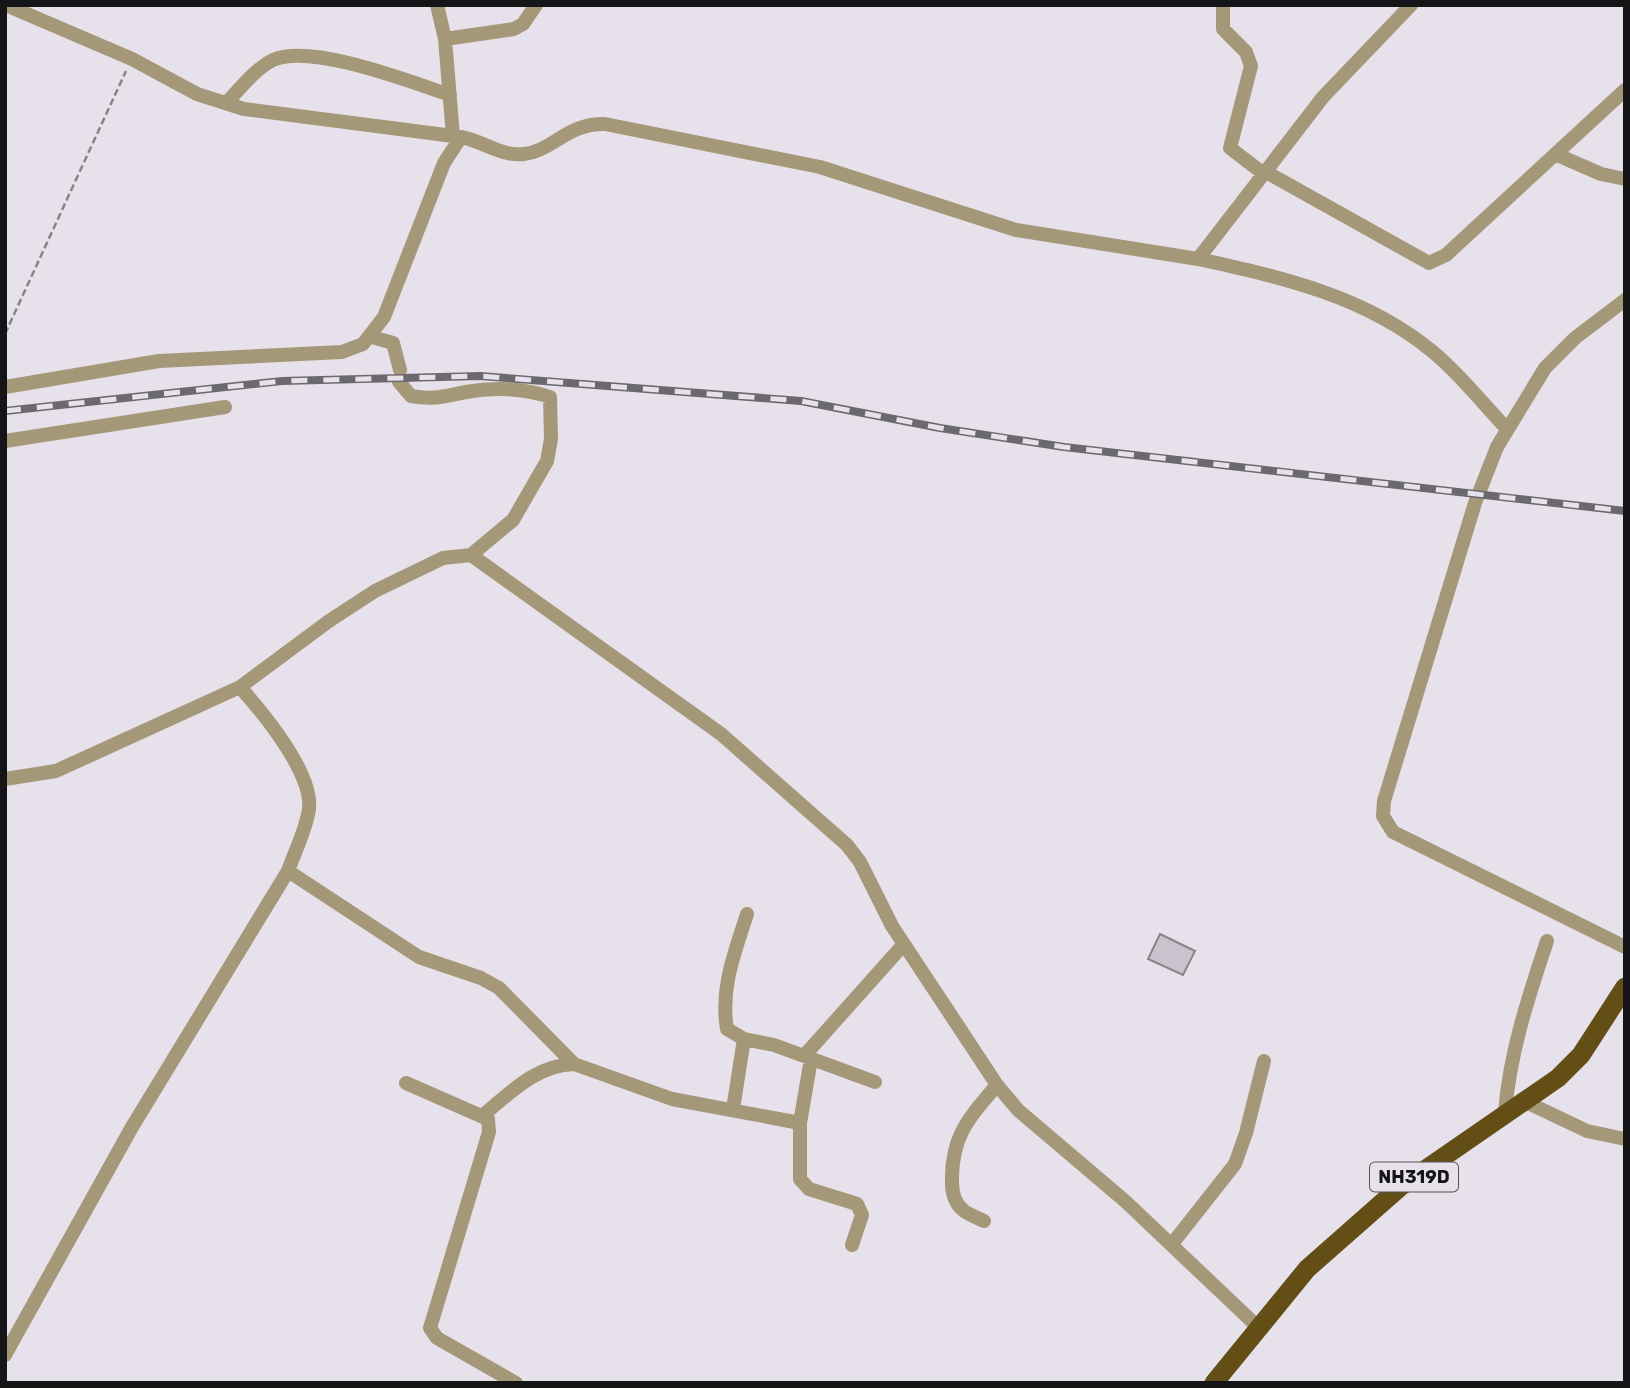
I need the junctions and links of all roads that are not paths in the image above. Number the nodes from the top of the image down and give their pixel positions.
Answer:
1 (6, 5) edge
2 (437, 5) edge
3 (536, 5) edge
4 (1223, 5) edge
5 (1411, 5) edge
6 (445, 39) junction
7 (1625, 90) edge
8 (450, 95) junction
9 (226, 103) junction
10 (457, 136) junction
11 (1555, 155) junction
12 (1265, 173) junction
13 (1625, 179) edge
14 (1198, 259) junction
15 (1625, 300) edge
16 (372, 337) junction
17 (5, 387) edge
18 (225, 407) dead end
19 (1507, 429) junction
20 (5, 441) edge
21 (471, 555) junction
22 (240, 687) junction
23 (5, 779) edge
24 (288, 871) junction
25 (747, 914) dead end
26 (1547, 941) dead end
27 (904, 944) junction
28 (1625, 947) edge
29 (1625, 987) edge
30 (744, 1039) junction
31 (807, 1058) junction
32 (1264, 1061) dead end
33 (575, 1065) junction
34 (875, 1082) dead end
35 (406, 1083) dead end
36 (997, 1085) junction
37 (1524, 1101) junction
38 (733, 1109) junction
39 (1504, 1112) junction
40 (482, 1116) junction
41 (800, 1123) junction
42 (1625, 1139) edge
43 (984, 1221) dead end
44 (1172, 1244) junction
45 (852, 1245) dead end
46 (1259, 1328) junction
47 (5, 1355) edge
48 (516, 1383) edge
49 (1214, 1383) edge

1 - 9 street
2 - 6 street
3 - 6 street
4 - 12 street
5 - 12 street
6 - 8 street
7 - 11 street
8 - 9 street
8 - 10 street
9 - 10 street
10 - 14 street
10 - 16 street
11 - 12 street
11 - 13 street
12 - 14 street
14 - 19 street
15 - 19 street
16 - 17 street
16 - 21 street
18 - 20 street
19 - 28 street
21 - 22 street
21 - 27 street
22 - 23 street
22 - 24 street
24 - 33 street
24 - 47 street
25 - 30 street
26 - 39 street
27 - 31 street
27 - 36 street
29 - 37 highway, NH319D
30 - 31 street
30 - 38 street
31 - 34 street
31 - 41 street
32 - 44 street
33 - 38 street
33 - 40 street
35 - 40 street
36 - 43 street
36 - 44 street
37 - 39 highway, NH319D
37 - 42 street
38 - 41 street
39 - 46 highway, NH319D
40 - 48 street
41 - 45 street
44 - 46 street
46 - 49 highway, NH319D

